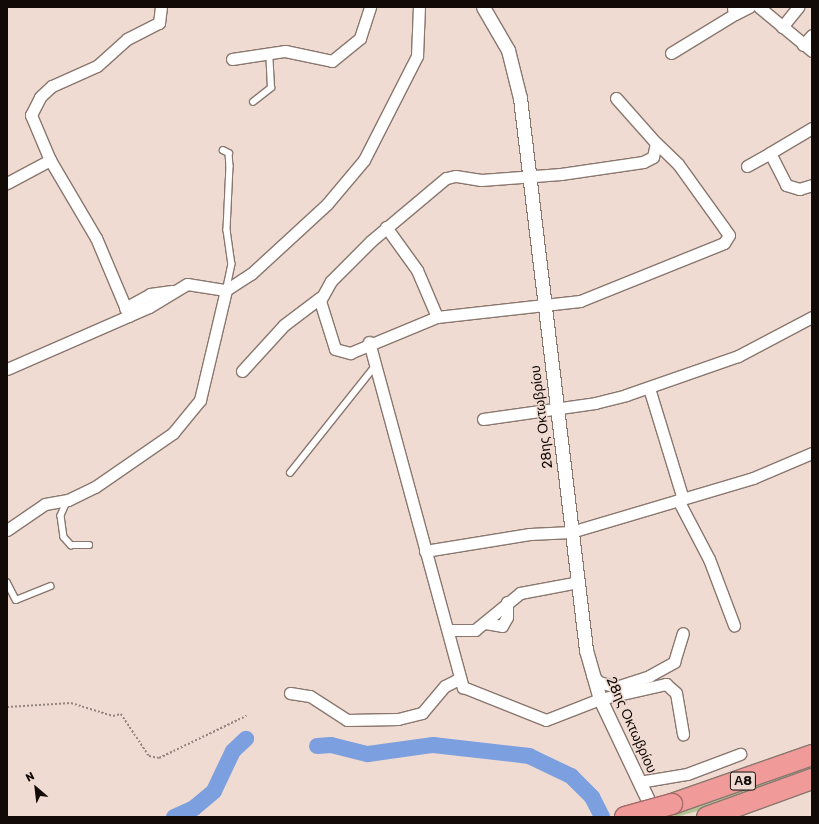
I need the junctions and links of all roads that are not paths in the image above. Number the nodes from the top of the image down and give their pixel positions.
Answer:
1 (161, 7) edge
2 (370, 7) edge
3 (419, 7) edge
4 (483, 7) edge
5 (749, 7) edge
6 (759, 7) edge
7 (798, 7) edge
8 (734, 10) edge
9 (782, 27) junction
10 (812, 35) edge
11 (807, 48) edge
12 (269, 53) junction
13 (671, 53) dead end
14 (232, 59) dead end
15 (616, 98) dead end
16 (253, 102) dead end
17 (812, 128) edge
18 (656, 143) junction
19 (223, 150) dead end
20 (770, 153) junction
21 (50, 160) junction
22 (748, 166) dead end
23 (529, 174) junction
24 (7, 183) edge
25 (812, 185) edge
26 (386, 227) junction
27 (226, 290) junction
28 (321, 297) junction
29 (545, 303) junction
30 (127, 312) junction
31 (437, 317) junction
32 (812, 317) edge
33 (369, 342) junction
34 (375, 366) junction
35 (7, 369) edge
36 (242, 371) dead end
37 (649, 388) junction
38 (556, 408) junction
39 (483, 418) dead end
40 (812, 453) edge
41 (290, 473) dead end
42 (68, 500) junction
43 (681, 500) junction
44 (7, 530) edge
45 (571, 532) junction
46 (90, 545) dead end
47 (425, 551) junction
48 (7, 582) edge
49 (578, 582) junction
50 (50, 586) dead end
51 (734, 625) dead end
52 (448, 630) junction
53 (683, 633) dead end
54 (592, 675) junction
55 (459, 679) junction
56 (290, 693) dead end
57 (600, 699) junction
58 (683, 734) dead end
59 (740, 754) dead end
60 (812, 755) edge
61 (812, 779) edge
62 (639, 782) junction
63 (625, 817) edge
64 (656, 817) edge
65 (707, 817) edge

1 - 21 street
2 - 12 street
3 - 27 street
4 - 23 street, 28ης Οκτωβρίου
5 - 8 street
6 - 9 street
7 - 9 street
8 - 13 street
9 - 11 street
10 - 11 street
12 - 14 street
12 - 16 lane
15 - 18 street
17 - 20 street
18 - 23 street
18 - 29 street
19 - 27 lane
20 - 22 street
20 - 25 street
21 - 24 street
21 - 30 street
23 - 26 street
23 - 29 street, 28ης Οκτωβρίου
26 - 28 street
26 - 31 street
27 - 30 street
27 - 42 street
28 - 33 street
28 - 36 street
29 - 31 street
29 - 38 street, 28ης Οκτωβρίου
30 - 35 street
31 - 33 street
32 - 37 street
33 - 34 street
34 - 41 lane
34 - 47 street
37 - 38 street
37 - 43 street
38 - 39 street
38 - 45 street, 28ης Οκτωβρίου
40 - 43 street
42 - 44 street
42 - 46 lane
43 - 45 street
43 - 51 street
45 - 47 street
45 - 49 street, 28ης Οκτωβρίου
47 - 52 street
48 - 50 lane
49 - 52 street
49 - 54 street, 28ης Οκτωβρίου
52 - 55 street
53 - 54 street
54 - 57 street, 28ης Οκτωβρίου
55 - 56 street
55 - 57 street
57 - 58 street
57 - 62 street, 28ης Οκτωβρίου
59 - 62 street
60 - 63 highway, Α8, bridge
61 - 65 highway, Α8
62 - 64 street, 28ης Οκτωβρίου

